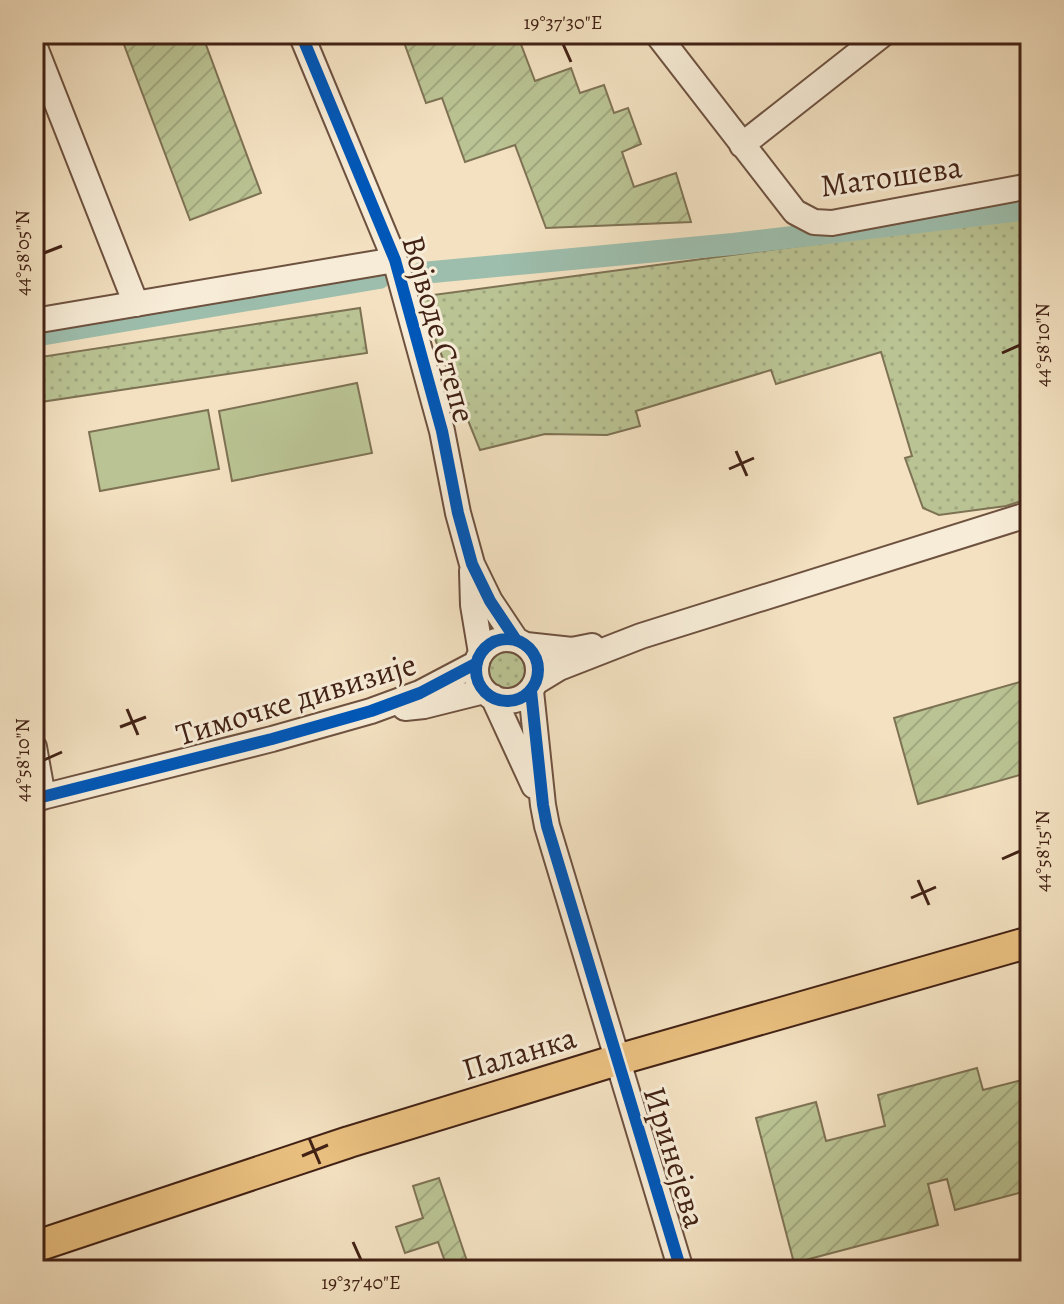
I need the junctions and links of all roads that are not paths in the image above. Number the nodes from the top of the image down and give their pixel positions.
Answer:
1 (301, 34) edge
2 (657, 34) edge
3 (883, 34) edge
4 (34, 45) edge
5 (742, 145) junction
6 (1030, 186) edge
7 (395, 260) junction
8 (136, 304) junction
9 (34, 321) edge
10 (1030, 514) edge
11 (472, 564) junction
12 (641, 636) junction
13 (521, 642) junction
14 (479, 658) junction
15 (534, 686) junction
16 (489, 694) junction
17 (371, 711) junction
18 (34, 747) edge
19 (38, 798) edge
20 (543, 805) junction
21 (1030, 942) edge
22 (617, 1060) junction
23 (34, 1247) edge
24 (681, 1270) edge

1 - 7 street, Војводе Степе
2 - 5 street, Матошева
3 - 5 street
4 - 8 street
5 - 6 street, Матошева
7 - 8 street, Војводе Степе
7 - 11 street, Војводе Степе
8 - 9 street, Војводе Степе
10 - 12 street
11 - 13 street, Војводе Степе
11 - 14 street, Војводе Степе
12 - 13 street
12 - 15 street
13 - 14 street
13 - 15 street
14 - 16 street
14 - 17 street, Тимочке дивизије
15 - 16 street
15 - 20 street
16 - 17 street, Тимочке дивизије
16 - 20 street
17 - 19 street, Тимочке дивизије
18 - 19 street
20 - 22 street
21 - 22 main road, Паланка
22 - 23 main road, Паланка
22 - 24 street, Иринејева

